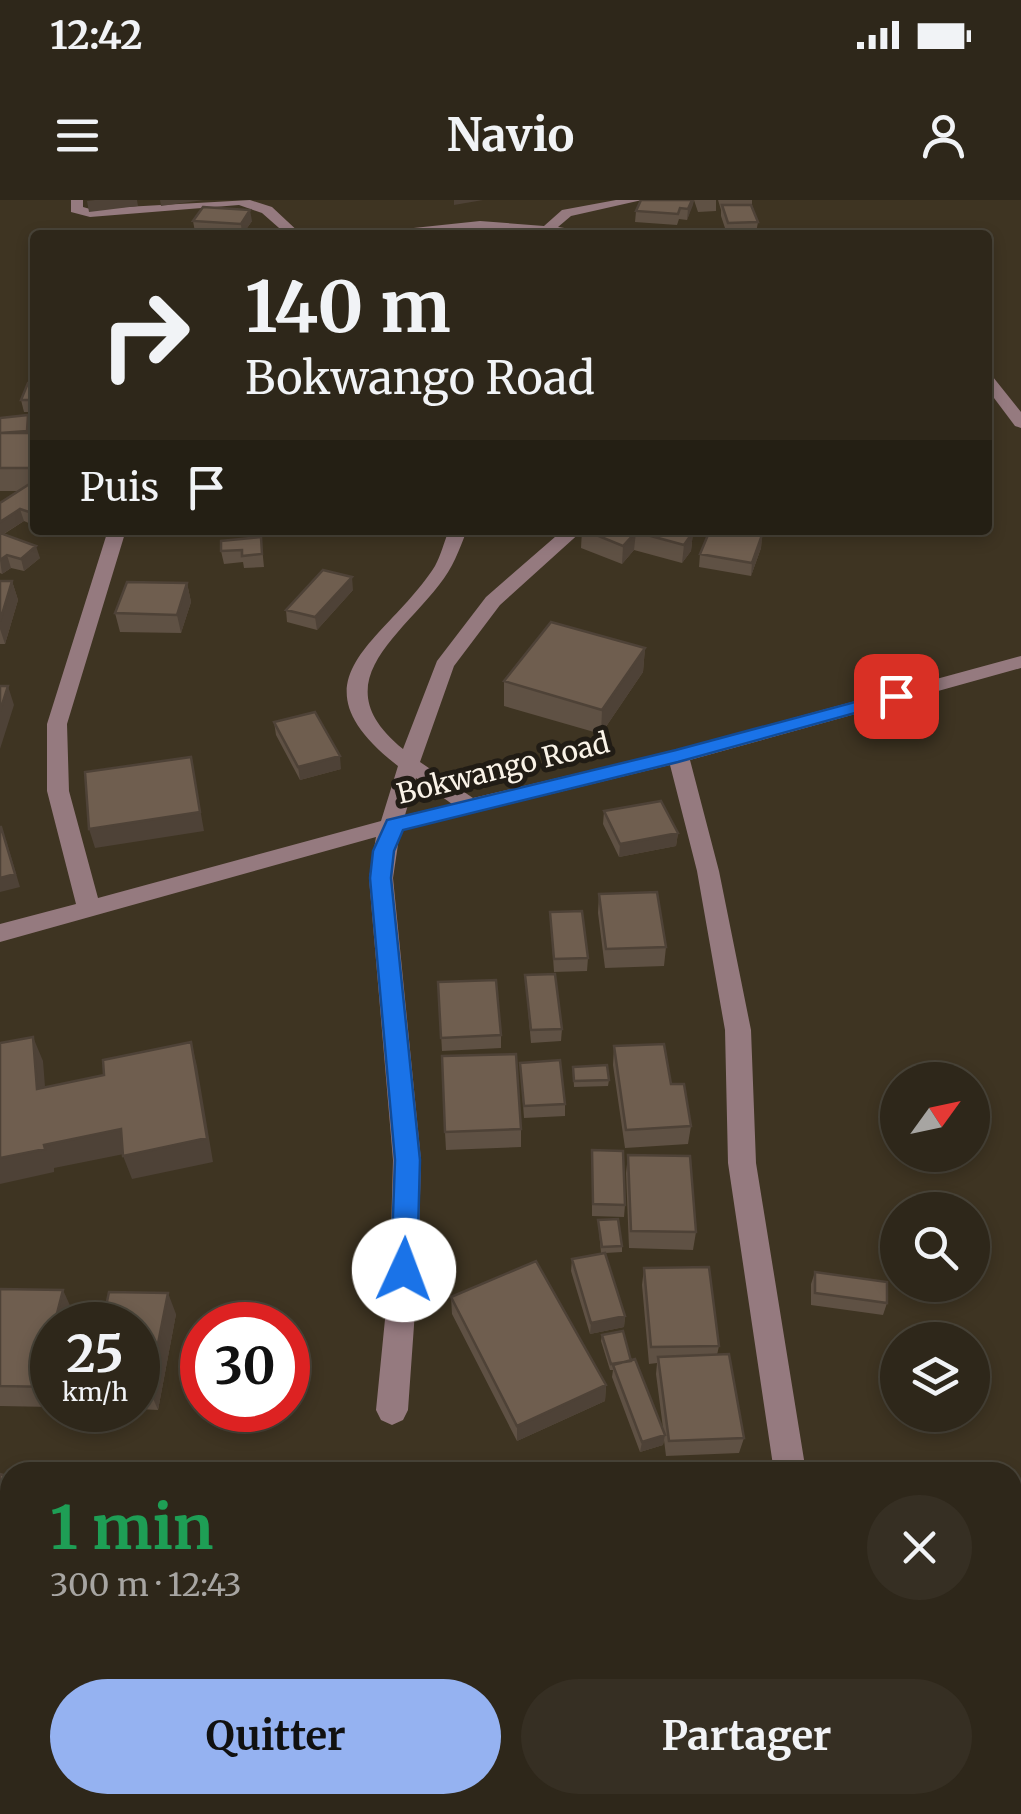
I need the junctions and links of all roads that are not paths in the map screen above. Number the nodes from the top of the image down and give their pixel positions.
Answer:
1 (77, 200) edge
2 (636, 200) edge
3 (550, 229) junction
4 (289, 230) edge
5 (432, 230) edge
6 (559, 230) edge
7 (992, 385) edge
8 (1021, 423) edge
9 (115, 535) edge
10 (456, 535) edge
11 (568, 535) edge
12 (1021, 662) edge
13 (678, 756) junction
14 (412, 767) junction
15 (470, 807) junction
16 (394, 825) junction
17 (90, 908) junction
18 (0, 933) edge
19 (392, 1410) dead end
20 (788, 1462) edge

1 - 4 street
2 - 3 street
3 - 5 street
3 - 6 street
7 - 8 street
9 - 17 street
10 - 14 street
11 - 14 street
12 - 13 street, Bokwango Road
13 - 15 street, Bokwango Road
13 - 20 street
14 - 15 street
14 - 16 street
15 - 16 street, Bokwango Road
16 - 17 street, Bokwango Road
16 - 19 street
17 - 18 street, Bokwango Road

